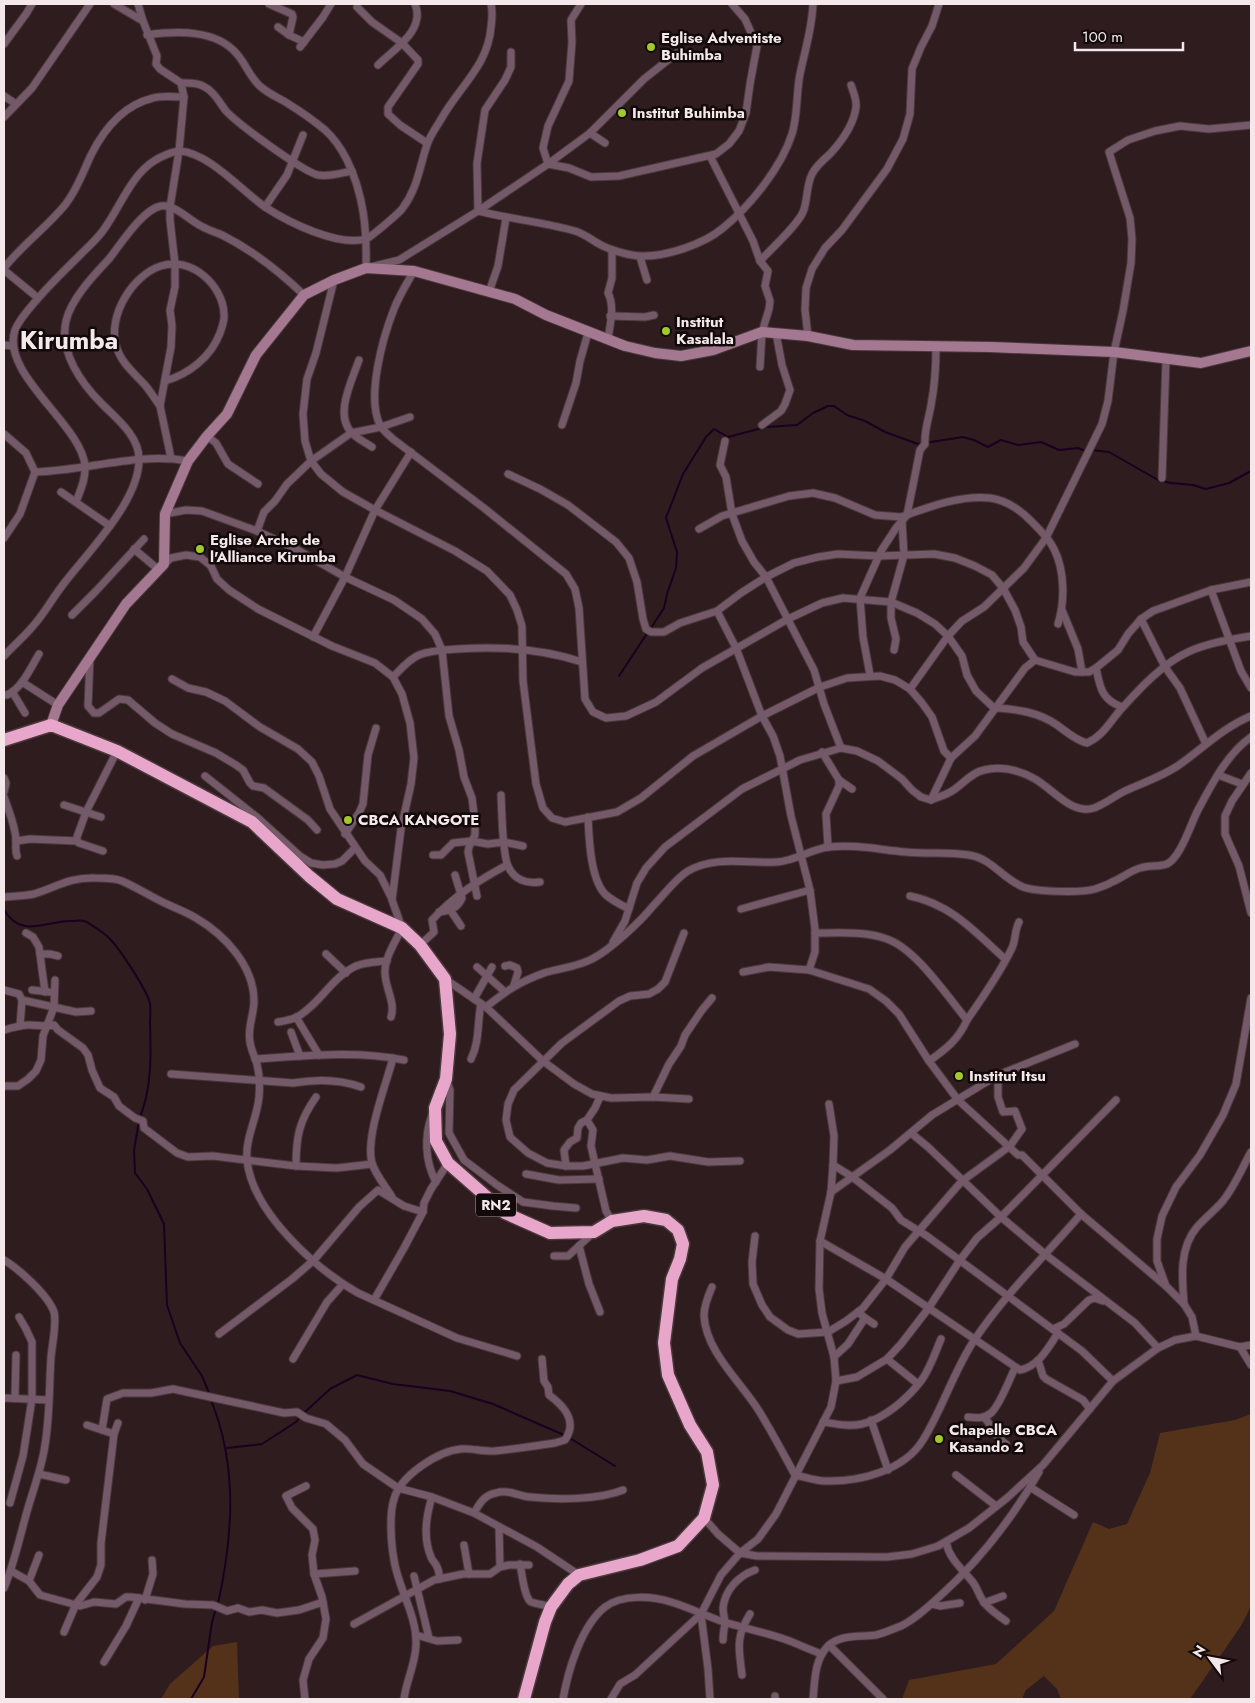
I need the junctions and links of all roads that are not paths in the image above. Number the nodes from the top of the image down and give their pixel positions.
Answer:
1 (32, 4) edge
2 (90, 4) edge
3 (114, 4) edge
4 (138, 4) edge
5 (269, 4) edge
6 (331, 4) edge
7 (415, 4) edge
8 (581, 4) edge
9 (732, 4) edge
10 (813, 4) edge
11 (940, 4) edge
12 (493, 6) edge
13 (357, 7) dead end
14 (143, 21) junction
15 (278, 27) dead end
16 (147, 35) junction
17 (289, 35) junction
18 (4, 44) edge
19 (402, 44) junction
20 (511, 52) dead end
21 (677, 53) dead end
22 (378, 65) dead end
23 (181, 84) junction
24 (851, 85) dead end
25 (4, 96) edge
26 (184, 97) junction
27 (16, 104) junction
28 (4, 118) edge
29 (1251, 125) edge
30 (590, 133) junction
31 (303, 136) dead end
32 (427, 143) junction
33 (605, 143) dead end
34 (178, 151) junction
35 (710, 156) junction
36 (293, 162) junction
37 (548, 164) junction
38 (352, 171) junction
39 (170, 207) junction
40 (265, 207) junction
41 (478, 211) junction
42 (738, 213) junction
43 (506, 218) junction
44 (367, 239) junction
45 (612, 250) junction
46 (640, 257) junction
47 (760, 261) junction
48 (175, 264) junction
49 (366, 268) junction
50 (4, 269) edge
51 (414, 271) junction
52 (334, 280) junction
53 (647, 280) dead end
54 (489, 292) junction
55 (304, 295) junction
56 (38, 298) junction
57 (654, 315) dead end
58 (610, 316) junction
59 (762, 332) junction
60 (588, 333) junction
61 (776, 333) junction
62 (808, 336) junction
63 (608, 340) junction
64 (4, 345) edge
65 (12, 346) junction
66 (936, 346) junction
67 (1251, 351) edge
68 (1114, 352) junction
69 (359, 360) dead end
70 (1166, 360) junction
71 (760, 366) dead end
72 (165, 381) junction
73 (160, 406) junction
74 (410, 417) dead end
75 (562, 425) dead end
76 (762, 425) dead end
77 (381, 427) junction
78 (351, 433) junction
79 (4, 434) edge
80 (207, 436) junction
81 (725, 441) dead end
82 (372, 447) dead end
83 (411, 452) junction
84 (171, 458) junction
85 (140, 459) junction
86 (188, 461) junction
87 (311, 461) junction
88 (85, 466) junction
89 (35, 472) junction
90 (508, 474) dead end
91 (1162, 478) dead end
92 (258, 484) dead end
93 (61, 492) dead end
94 (76, 502) junction
95 (375, 510) junction
96 (166, 514) junction
97 (732, 514) junction
98 (907, 515) junction
99 (902, 522) junction
100 (110, 526) junction
101 (699, 529) dead end
102 (256, 531) junction
103 (4, 538) edge
104 (1046, 538) junction
105 (144, 539) dead end
106 (134, 549) junction
107 (904, 554) junction
108 (879, 556) junction
109 (162, 567) junction
110 (345, 577) junction
111 (766, 577) junction
112 (1251, 582) edge
113 (1003, 588) junction
114 (1211, 590) junction
115 (860, 598) junction
116 (891, 602) junction
117 (1062, 610) junction
118 (717, 612) junction
119 (72, 615) dead end
120 (788, 619) junction
121 (1141, 619) junction
122 (1058, 624) dead end
123 (948, 636) junction
124 (1251, 636) edge
125 (313, 637) junction
126 (1230, 640) junction
127 (736, 648) junction
128 (442, 650) junction
129 (522, 650) junction
130 (894, 650) dead end
131 (39, 654) dead end
132 (4, 656) edge
133 (90, 656) junction
134 (1035, 660) junction
135 (582, 662) junction
136 (1164, 666) junction
137 (1096, 668) junction
138 (1082, 672) junction
139 (870, 675) junction
140 (392, 677) junction
141 (172, 679) dead end
142 (22, 682) junction
143 (820, 687) junction
144 (1251, 688) edge
145 (910, 689) junction
146 (12, 693) junction
147 (4, 695) edge
148 (58, 705) junction
149 (1122, 707) junction
150 (994, 708) junction
151 (25, 713) dead end
152 (762, 716) junction
153 (1251, 716) edge
154 (50, 725) junction
155 (376, 728) dead end
156 (1251, 737) edge
157 (4, 740) edge
158 (1206, 744) junction
159 (841, 748) junction
160 (117, 751) junction
161 (822, 752) junction
162 (951, 758) junction
163 (782, 770) junction
164 (1251, 773) edge
165 (1218, 775) junction
166 (205, 776) dead end
167 (4, 778) edge
168 (839, 780) junction
169 (1242, 784) junction
170 (852, 789) dead end
171 (4, 792) edge
172 (501, 795) dead end
173 (4, 796) edge
174 (931, 800) junction
175 (64, 805) dead end
176 (86, 812) junction
177 (588, 817) junction
178 (101, 818) dead end
179 (317, 830) dead end
180 (345, 834) junction
181 (16, 840) junction
182 (77, 841) junction
183 (472, 841) junction
184 (504, 842) junction
185 (523, 846) dead end
186 (828, 847) junction
187 (355, 848) junction
188 (104, 851) dead end
189 (433, 855) dead end
190 (802, 855) junction
191 (17, 856) dead end
192 (507, 865) junction
193 (455, 875) dead end
194 (540, 882) dead end
195 (475, 884) junction
196 (810, 890) junction
197 (461, 893) junction
198 (477, 896) dead end
199 (910, 896) dead end
200 (4, 897) edge
201 (392, 900) junction
202 (629, 909) junction
203 (741, 909) dead end
204 (451, 910) junction
205 (439, 912) junction
206 (1251, 913) edge
207 (1019, 922) dead end
208 (460, 926) dead end
209 (402, 928) junction
210 (26, 933) dead end
211 (684, 933) dead end
212 (815, 933) junction
213 (420, 945) junction
214 (611, 945) junction
215 (40, 954) junction
216 (326, 954) dead end
217 (58, 956) dead end
218 (1005, 959) junction
219 (387, 961) junction
220 (492, 966) dead end
221 (505, 966) dead end
222 (477, 967) dead end
223 (809, 970) junction
224 (742, 972) dead end
225 (346, 973) junction
226 (487, 976) junction
227 (445, 979) junction
228 (55, 980) dead end
229 (514, 985) junction
230 (4, 990) edge
231 (32, 990) dead end
232 (45, 992) junction
233 (505, 992) junction
234 (54, 993) junction
235 (712, 998) dead end
236 (1251, 998) edge
237 (474, 999) junction
238 (22, 1000) junction
239 (484, 1006) junction
240 (54, 1007) junction
241 (91, 1011) dead end
242 (296, 1017) junction
243 (390, 1017) dead end
244 (967, 1020) junction
245 (278, 1022) dead end
246 (20, 1026) junction
247 (47, 1027) junction
248 (4, 1030) edge
249 (291, 1032) dead end
250 (1075, 1044) dead end
251 (319, 1055) junction
252 (300, 1056) junction
253 (393, 1058) junction
254 (471, 1058) dead end
255 (255, 1059) junction
256 (404, 1060) dead end
257 (544, 1061) junction
258 (929, 1061) junction
259 (171, 1074) dead end
260 (998, 1075) junction
261 (446, 1079) junction
262 (261, 1081) junction
263 (4, 1086) edge
264 (361, 1087) dead end
265 (316, 1096) dead end
266 (652, 1096) junction
267 (600, 1097) junction
268 (689, 1099) dead end
269 (958, 1100) junction
270 (1116, 1100) dead end
271 (829, 1104) dead end
272 (435, 1108) junction
273 (587, 1120) junction
274 (911, 1133) junction
275 (1010, 1146) junction
276 (1251, 1152) edge
277 (248, 1161) junction
278 (740, 1161) dead end
279 (596, 1162) junction
280 (448, 1163) junction
281 (372, 1164) junction
282 (833, 1164) junction
283 (296, 1166) junction
284 (566, 1166) junction
285 (526, 1174) dead end
286 (1040, 1175) junction
287 (851, 1176) junction
288 (599, 1179) junction
289 (962, 1181) junction
290 (436, 1182) junction
291 (831, 1192) junction
292 (393, 1199) junction
293 (576, 1208) dead end
294 (423, 1212) junction
295 (1081, 1214) junction
296 (1001, 1217) junction
297 (612, 1221) junction
298 (919, 1230) junction
299 (594, 1232) junction
300 (755, 1236) dead end
301 (820, 1241) junction
302 (579, 1246) junction
303 (1046, 1255) junction
304 (554, 1256) dead end
305 (4, 1260) edge
306 (314, 1260) junction
307 (960, 1260) junction
308 (886, 1279) junction
309 (342, 1284) junction
310 (1166, 1286) junction
311 (712, 1287) dead end
312 (1007, 1296) junction
313 (374, 1300) junction
314 (1108, 1302) junction
315 (1184, 1304) junction
316 (928, 1309) junction
317 (600, 1312) dead end
318 (858, 1312) junction
319 (18, 1317) dead end
320 (865, 1318) junction
321 (874, 1324) dead end
322 (1055, 1331) junction
323 (828, 1332) junction
324 (220, 1334) dead end
325 (1196, 1336) junction
326 (941, 1339) dead end
327 (974, 1340) junction
328 (1251, 1345) edge
329 (1240, 1347) junction
330 (1158, 1348) junction
331 (16, 1355) dead end
332 (517, 1356) dead end
333 (834, 1357) junction
334 (293, 1359) dead end
335 (542, 1359) dead end
336 (887, 1359) junction
337 (1038, 1360) junction
338 (1251, 1365) edge
339 (1015, 1368) junction
340 (836, 1381) junction
341 (1113, 1381) junction
342 (918, 1384) junction
343 (4, 1398) edge
344 (16, 1398) junction
345 (32, 1399) junction
346 (48, 1400) junction
347 (1090, 1409) junction
348 (968, 1417) dead end
349 (984, 1417) junction
350 (871, 1420) junction
351 (823, 1422) junction
352 (118, 1423) dead end
353 (87, 1425) dead end
354 (102, 1430) junction
355 (114, 1434) junction
356 (1006, 1444) dead end
357 (1043, 1465) junction
358 (888, 1470) junction
359 (39, 1474) junction
360 (795, 1474) junction
361 (956, 1474) dead end
362 (66, 1480) dead end
363 (306, 1486) dead end
364 (1030, 1487) junction
365 (398, 1488) junction
366 (623, 1490) dead end
367 (432, 1498) junction
368 (10, 1503) dead end
369 (996, 1506) junction
370 (474, 1513) junction
371 (1074, 1515) dead end
372 (704, 1518) junction
373 (499, 1527) junction
374 (946, 1542) junction
375 (464, 1545) dead end
376 (740, 1553) junction
377 (39, 1555) dead end
378 (152, 1560) dead end
379 (520, 1564) junction
380 (530, 1565) dead end
381 (500, 1567) junction
382 (755, 1570) dead end
383 (11, 1571) junction
384 (355, 1572) dead end
385 (314, 1574) junction
386 (469, 1574) junction
387 (964, 1574) junction
388 (579, 1575) junction
389 (414, 1576) dead end
390 (440, 1579) junction
391 (29, 1581) junction
392 (4, 1588) edge
393 (418, 1589) junction
394 (1004, 1596) dead end
395 (404, 1597) junction
396 (142, 1599) junction
397 (323, 1602) junction
398 (960, 1603) dead end
399 (984, 1603) junction
400 (76, 1604) junction
401 (932, 1604) junction
402 (551, 1607) junction
403 (701, 1614) junction
404 (750, 1614) dead end
405 (725, 1622) junction
406 (1006, 1622) dead end
407 (354, 1624) dead end
408 (742, 1627) junction
409 (64, 1632) dead end
410 (416, 1635) junction
411 (429, 1638) junction
412 (458, 1640) dead end
413 (723, 1640) dead end
414 (829, 1646) junction
415 (822, 1654) junction
416 (104, 1662) dead end
417 (742, 1675) dead end
418 (305, 1699) edge
419 (404, 1699) edge
420 (524, 1699) edge
421 (563, 1699) edge
422 (611, 1699) edge
423 (710, 1699) edge
424 (813, 1699) edge
425 (883, 1699) edge

1 - 18 street
2 - 27 street
3 - 14 street
4 - 14 street
5 - 17 street
6 - 17 street
7 - 19 street
8 - 37 street
9 - 35 street
10 - 42 street
11 - 62 street
12 - 32 street
13 - 19 street
14 - 16 street
15 - 17 street
16 - 23 street
16 - 38 street
19 - 22 street
19 - 32 street
20 - 41 street
21 - 30 street
23 - 26 street
23 - 36 street
24 - 47 street
25 - 27 street
26 - 34 street
26 - 50 street
27 - 28 street
29 - 68 street
30 - 33 street
30 - 37 street
31 - 36 street
32 - 44 street
34 - 39 street
34 - 40 street
34 - 56 street
35 - 37 street
35 - 42 street
36 - 38 street
36 - 40 street
37 - 41 street
38 - 44 street
39 - 48 street
39 - 55 street
39 - 85 street
40 - 44 street
41 - 43 street
41 - 49 street
42 - 46 street
42 - 47 street
43 - 45 street
43 - 54 street
44 - 49 street
45 - 46 street
45 - 58 street
46 - 53 street
47 - 59 street
48 - 72 street
48 - 72 street
48 - 73 street
49 - 51 street
49 - 52 street
50 - 56 street
51 - 54 street
51 - 77 street
52 - 55 street
52 - 87 street
54 - 60 street
55 - 80 street
56 - 65 street
57 - 58 street
58 - 63 street
59 - 61 street
59 - 63 street
59 - 71 street
60 - 63 street
60 - 75 street
61 - 62 street
61 - 76 street
62 - 66 street
64 - 65 street
65 - 88 street
66 - 68 street
66 - 98 street
67 - 70 street
68 - 70 street
68 - 104 street
69 - 78 street
70 - 91 street
72 - 73 street
73 - 84 street
74 - 77 street
77 - 78 street
77 - 83 street
78 - 82 street
78 - 87 street
79 - 89 street
80 - 86 street
80 - 92 street
81 - 97 street
83 - 95 street
83 - 135 street
84 - 85 street
84 - 86 street
85 - 88 street
85 - 100 street
86 - 96 street
87 - 95 street
87 - 102 street
88 - 89 street
88 - 94 street
89 - 103 street
90 - 118 street
93 - 94 street
94 - 100 street
95 - 110 street
95 - 129 street
96 - 102 street
96 - 109 street
97 - 98 street
97 - 101 street
97 - 111 street
98 - 99 street
98 - 104 street
99 - 107 street
99 - 108 street
100 - 132 street
102 - 110 street
104 - 113 street
104 - 117 street
105 - 106 street
106 - 109 street
106 - 119 street
107 - 108 street
107 - 113 street
107 - 116 street
108 - 111 street
108 - 115 street
109 - 125 street
109 - 133 street
110 - 125 street
110 - 128 street
111 - 118 street
111 - 120 street
112 - 114 street
113 - 123 street
113 - 134 street
114 - 121 street
114 - 126 street
115 - 116 street
115 - 120 street
115 - 139 street
116 - 123 street
116 - 130 street
117 - 122 street
117 - 138 street
118 - 127 street
120 - 127 street
120 - 143 street
121 - 136 street
121 - 137 street
123 - 145 street
123 - 150 street
124 - 126 street
125 - 140 street
126 - 136 street
126 - 144 street
127 - 135 street
127 - 152 street
128 - 129 street
128 - 140 street
128 - 183 street
129 - 135 street
129 - 177 street
131 - 142 street
133 - 148 street
133 - 179 street
134 - 138 street
134 - 150 street
136 - 149 street
136 - 158 street
137 - 138 street
137 - 149 street
139 - 143 street
139 - 145 street
140 - 201 street
141 - 180 street
142 - 146 street
142 - 148 street
143 - 152 street
143 - 159 street
145 - 162 street
146 - 147 street
146 - 151 street
148 - 154 street
149 - 150 street
150 - 162 street
152 - 163 street
152 - 177 street
153 - 158 street
154 - 157 highway
154 - 160 highway
155 - 180 street
156 - 165 street
158 - 174 street
159 - 161 street
159 - 174 street
160 - 176 street
160 - 209 highway
161 - 163 street
161 - 168 street
162 - 174 street
163 - 190 street
163 - 202 street
164 - 169 street
165 - 169 street
165 - 186 street
166 - 187 street
167 - 171 street
168 - 170 street
168 - 186 street
169 - 206 street
172 - 184 street
173 - 181 street
175 - 176 street
176 - 178 street
176 - 182 street
177 - 202 street
180 - 187 street
181 - 182 street
181 - 191 street
182 - 188 street
183 - 184 street
183 - 189 street
183 - 195 street
184 - 185 street
184 - 192 street
186 - 190 street
187 - 201 street
190 - 196 street
190 - 214 street
192 - 194 street
192 - 195 street
193 - 197 street
195 - 197 street
195 - 198 street
196 - 203 street
196 - 212 street
197 - 204 street
197 - 205 street
199 - 218 street
200 - 255 street
201 - 209 street
202 - 214 street
204 - 205 street
204 - 208 street
205 - 213 street
207 - 218 street
209 - 213 highway
209 - 219 street
210 - 215 street
211 - 257 street
212 - 223 street
212 - 244 street
213 - 227 highway
214 - 229 street
215 - 217 street
215 - 232 street
216 - 225 street
218 - 244 street
219 - 225 street
219 - 243 street
220 - 226 street
221 - 229 street
222 - 226 street
223 - 224 street
223 - 258 street
225 - 242 street
226 - 233 street
226 - 237 street
227 - 237 street
227 - 261 highway, RN2
228 - 234 street
229 - 233 street
230 - 238 street
231 - 232 street
232 - 234 street
233 - 239 street
234 - 240 street
235 - 266 street
236 - 310 street
237 - 239 street
238 - 240 street
238 - 246 street
239 - 254 street
239 - 257 street
240 - 241 street
240 - 247 street
242 - 245 street
242 - 251 street
244 - 258 street
246 - 247 street
246 - 248 street
247 - 263 street
247 - 277 street
249 - 252 street
250 - 260 street
251 - 252 street
251 - 253 street
252 - 255 street
253 - 256 street
253 - 281 street
255 - 262 street
257 - 267 street
257 - 284 street
258 - 269 street
259 - 262 street
260 - 269 street
260 - 275 street
261 - 272 highway, RN2
261 - 293 street
262 - 264 street
262 - 277 street
265 - 283 street
266 - 267 street
266 - 268 street
267 - 273 street
269 - 274 street
269 - 275 street
270 - 286 street
271 - 282 street
272 - 280 highway, RN2
272 - 290 street
273 - 279 street
273 - 284 street
274 - 287 street
274 - 289 street
275 - 286 street
275 - 289 street
276 - 315 street
277 - 283 street
277 - 306 street
278 - 279 street
279 - 284 street
279 - 288 street
280 - 290 street
280 - 299 highway, RN2
281 - 283 street
281 - 292 street
282 - 287 street
282 - 291 street
285 - 288 street
286 - 295 street
286 - 296 street
287 - 291 street
287 - 298 street
288 - 297 street
289 - 296 street
289 - 298 street
290 - 294 street
291 - 301 street
292 - 294 street
292 - 306 street
294 - 313 street
295 - 303 street
295 - 310 street
296 - 303 street
296 - 307 street
297 - 299 highway, RN2
297 - 372 highway, RN2
298 - 307 street
298 - 308 street
299 - 302 street
300 - 323 street
301 - 308 street
301 - 323 street
302 - 304 street
302 - 317 street
303 - 312 street
303 - 314 street
305 - 346 street
306 - 309 street
306 - 324 street
307 - 312 street
307 - 316 street
308 - 316 street
308 - 318 street
309 - 313 street
309 - 334 street
310 - 315 street
311 - 360 street
312 - 322 street
312 - 327 street
313 - 332 street
314 - 322 street
314 - 330 street
315 - 325 street
316 - 327 street
316 - 336 street
318 - 320 street
318 - 323 street
319 - 345 street
320 - 321 street
320 - 333 street
322 - 337 street
322 - 341 street
323 - 333 street
325 - 329 street
325 - 330 street
326 - 342 street
327 - 339 street
327 - 358 street
328 - 329 street
329 - 338 street
330 - 341 street
331 - 344 street
333 - 340 street
335 - 365 street
336 - 340 street
336 - 342 street
337 - 339 street
337 - 347 street
339 - 349 street
340 - 351 street
341 - 347 street
342 - 350 street
343 - 344 street
344 - 345 street
345 - 346 street
345 - 368 street
346 - 359 street
347 - 357 street
348 - 349 street
349 - 356 street
350 - 351 street
350 - 358 street
351 - 360 street
352 - 355 street
353 - 354 street
354 - 355 street
354 - 365 street
355 - 400 street
357 - 364 street
357 - 369 street
358 - 360 street
359 - 362 street
359 - 383 street
360 - 376 street
361 - 369 street
363 - 385 street
364 - 371 street
364 - 387 street
365 - 367 street
365 - 395 street
366 - 370 street
367 - 370 street
367 - 390 street
369 - 374 street
370 - 373 street
372 - 376 street
372 - 388 highway, RN2
373 - 381 street
373 - 388 street
374 - 376 street
374 - 387 street
375 - 386 street
376 - 403 street
377 - 391 street
378 - 396 street
379 - 380 street
379 - 381 street
379 - 402 street
381 - 386 street
382 - 405 street
383 - 391 street
383 - 392 street
384 - 385 street
385 - 397 street
386 - 390 street
387 - 399 street
387 - 401 street
388 - 402 highway
389 - 393 street
390 - 393 street
391 - 400 street
393 - 395 street
393 - 411 street
394 - 399 street
395 - 407 street
395 - 410 street
396 - 397 street
396 - 400 street
396 - 416 street
397 - 418 street
398 - 401 street
399 - 406 street
400 - 409 street
401 - 414 street
402 - 420 highway
403 - 405 street
403 - 421 street
403 - 422 street
403 - 423 street
404 - 408 street
405 - 408 street
405 - 413 street
408 - 415 street
408 - 417 street
410 - 411 street
410 - 419 street
411 - 412 street
414 - 415 street
414 - 425 street
415 - 424 street

